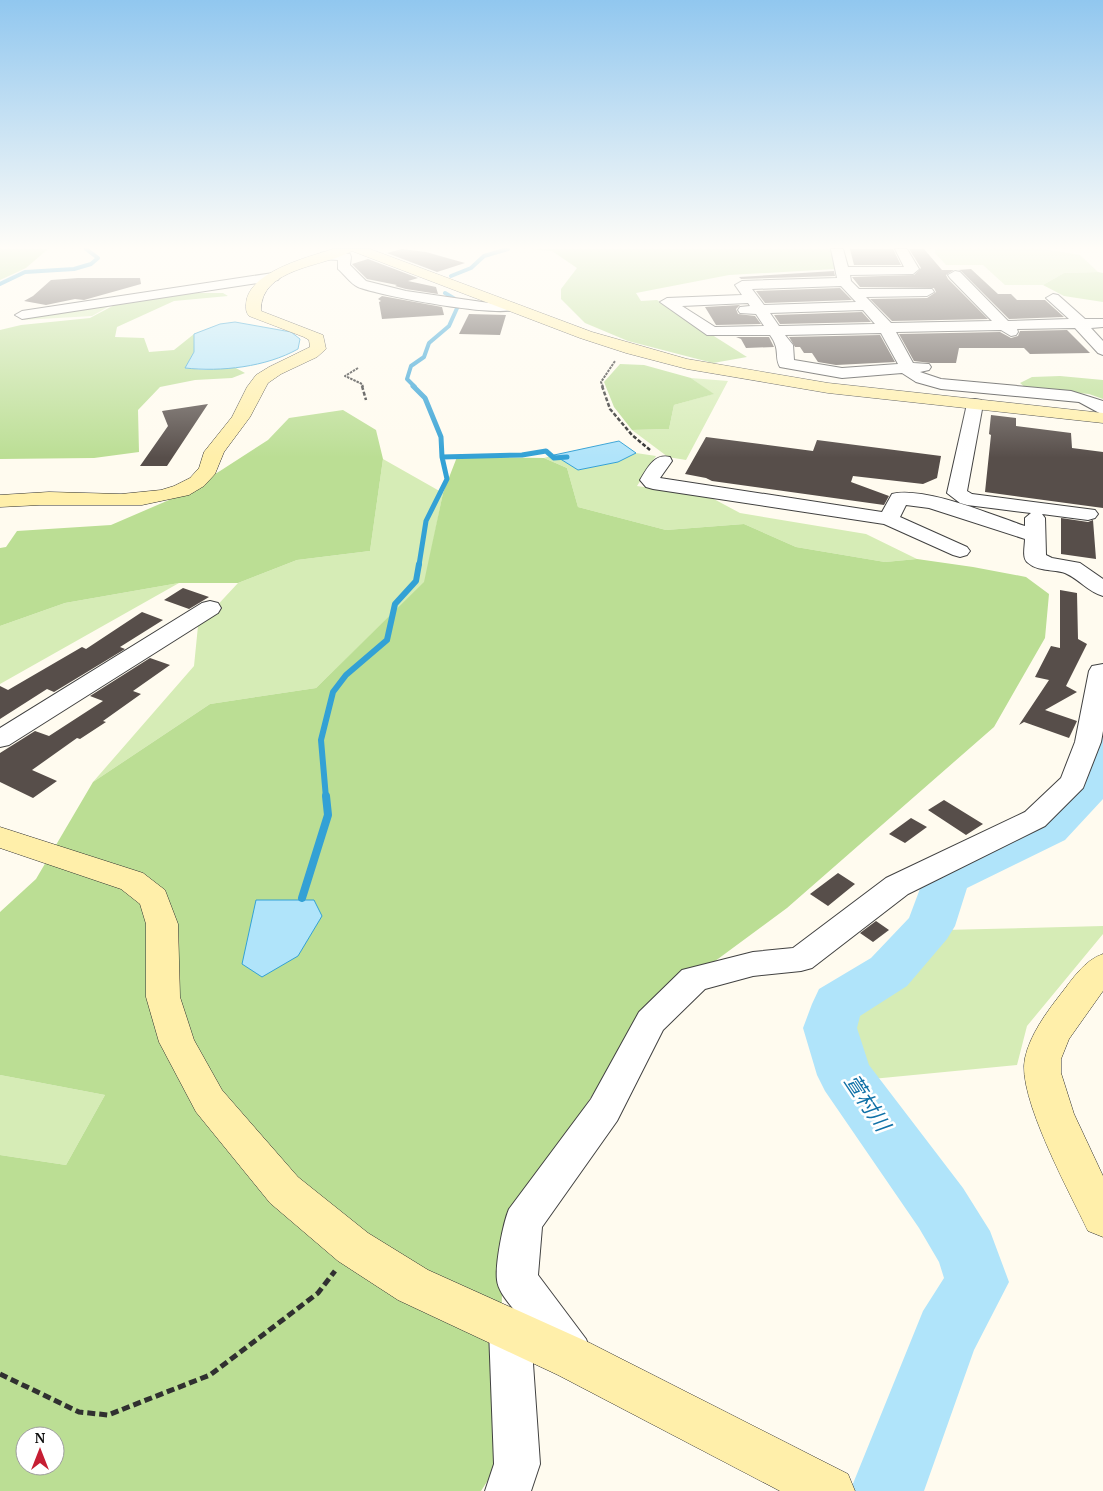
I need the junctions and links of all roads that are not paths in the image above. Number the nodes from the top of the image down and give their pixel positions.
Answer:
1 (262, 319) edge
2 (545, 319) edge
3 (692, 319) edge
4 (766, 319) edge
5 (878, 319) edge
6 (999, 319) edge
7 (1076, 319) edge
8 (1103, 323) edge
9 (1079, 324) junction
10 (1005, 325) junction
11 (885, 326) junction
12 (774, 330) junction
13 (1016, 339) dead end
14 (896, 342) junction
15 (785, 346) junction
16 (1103, 350) edge
17 (941, 366) dead end
18 (908, 368) junction
19 (975, 404) junction
20 (1103, 410) edge
21 (1103, 418) edge
22 (663, 461) road end
23 (0, 501) edge
24 (1036, 508) junction
25 (1088, 514) dead end
26 (889, 519) junction
27 (1035, 536) junction
28 (960, 551) dead end
29 (1103, 589) edge
30 (210, 608) dead end
31 (1103, 670) edge
32 (0, 739) edge
33 (1096, 745) edge
34 (0, 837) edge
35 (1103, 967) edge
36 (1103, 1218) edge
37 (510, 1330) junction
38 (574, 1359) junction
39 (508, 1491) edge
40 (831, 1491) edge

1 - 23 street
2 - 19 street
3 - 12 street
4 - 12 street
5 - 11 street
6 - 10 street
7 - 9 street
8 - 9 street
9 - 10 street
9 - 16 street
10 - 11 street
10 - 13 street
11 - 12 street
11 - 14 street
12 - 15 street
14 - 15 street
14 - 18 street
15 - 18 street
17 - 18 street
18 - 20 street
19 - 21 street
19 - 24 street
22 - 26 street
24 - 25 street
24 - 27 street
26 - 27 street
26 - 28 street
27 - 29 street
30 - 32 street
31 - 33 street
33 - 38 street
34 - 37 street
35 - 36 street
37 - 38 street
37 - 39 street
38 - 40 street

